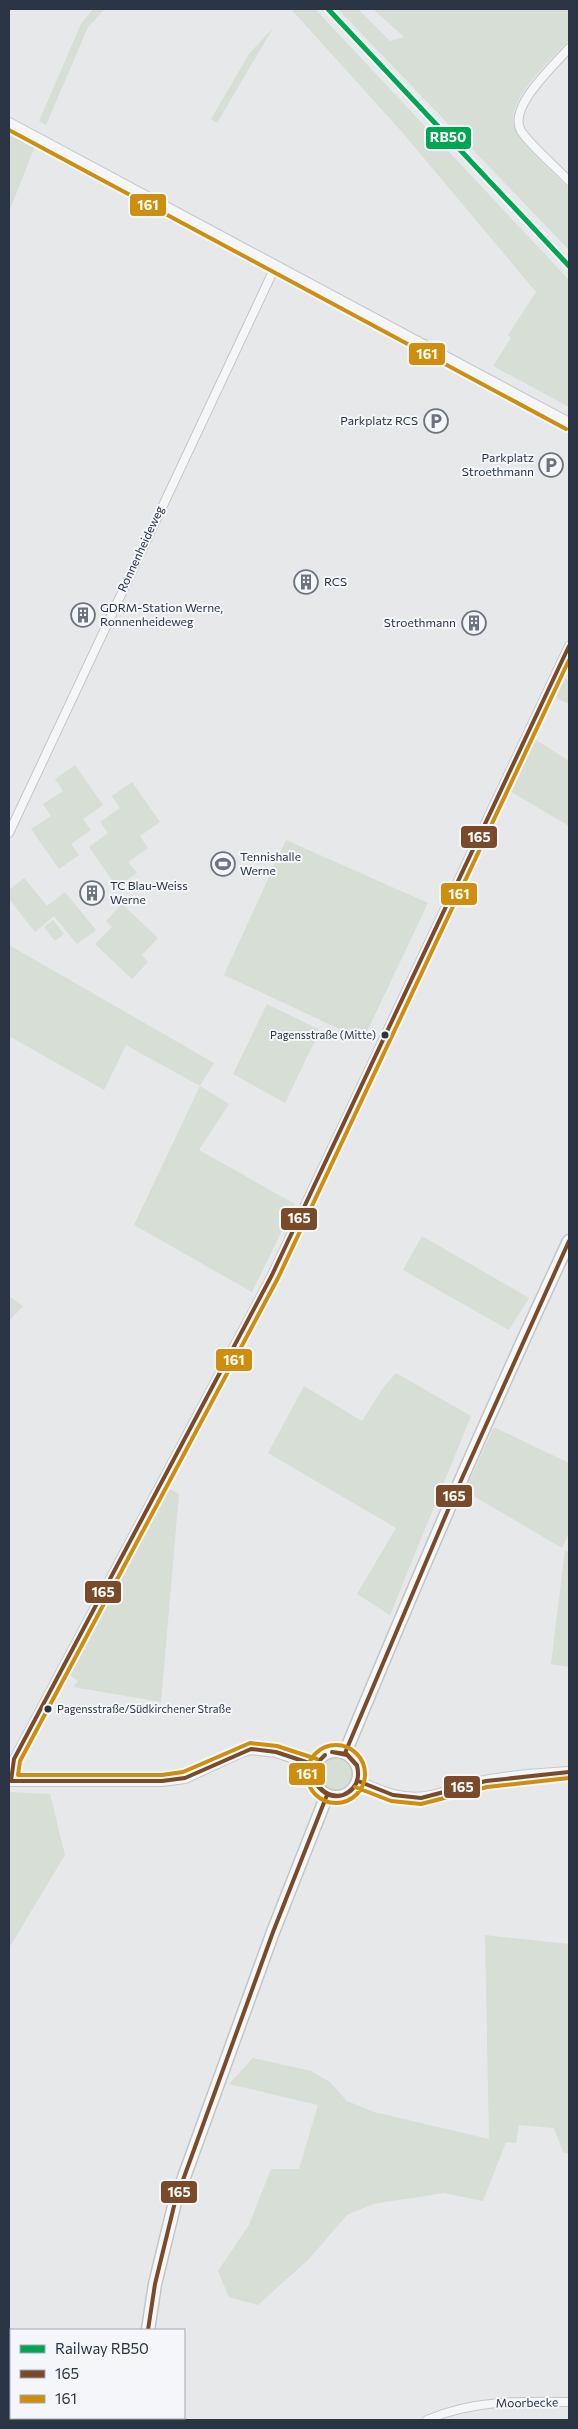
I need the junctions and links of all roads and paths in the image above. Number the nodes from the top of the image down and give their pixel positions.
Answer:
1 (569, 48) edge
2 (9, 123) edge
3 (569, 181) edge
4 (276, 265) junction
5 (569, 422) edge
6 (569, 646) edge
7 (9, 833) edge
8 (569, 1241) edge
9 (345, 1753) junction
10 (315, 1765) junction
11 (569, 1772) edge
12 (10, 1781) edge
13 (358, 1781) junction
14 (327, 1795) junction
15 (148, 2329) edge
16 (569, 2402) edge
17 (426, 2420) edge

1 - 3 street
2 - 4 street
4 - 5 street
4 - 7 street, Ronnenheideweg
6 - 12 street
8 - 9 main road
9 - 10 main road
9 - 13 main road
10 - 12 street
10 - 14 main road
11 - 13 street
13 - 14 main road
14 - 15 main road
16 - 17 street, Moorbecke

